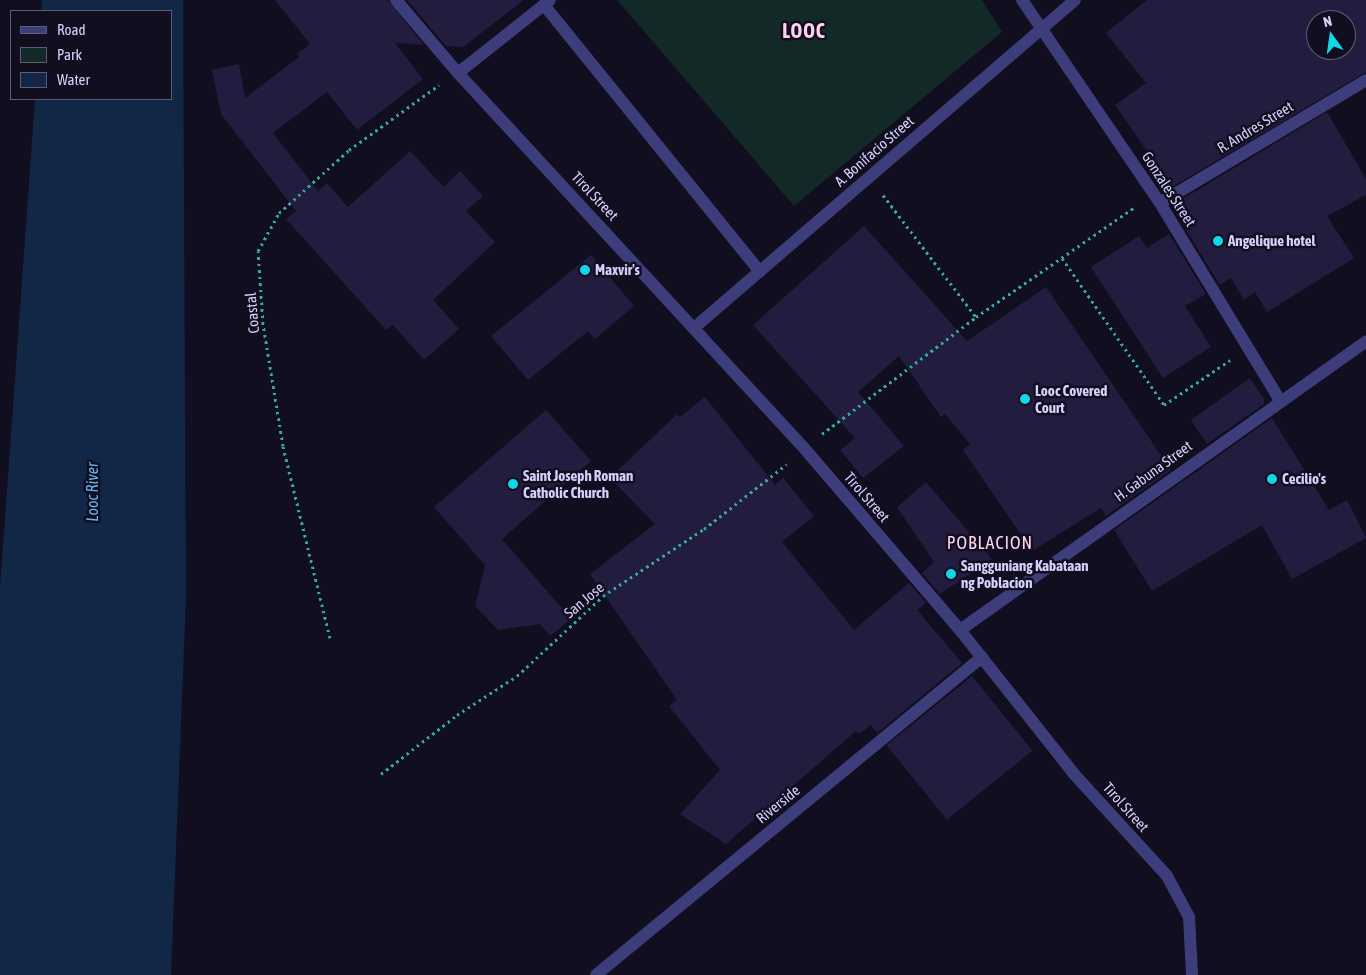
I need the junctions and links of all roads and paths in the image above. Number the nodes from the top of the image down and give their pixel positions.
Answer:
1 (396, 0) edge
2 (1022, 0) edge
3 (1074, 0) edge
4 (547, 2) edge
5 (1041, 29) junction
6 (458, 73) junction
7 (1366, 80) edge
8 (869, 177) junction
9 (1157, 198) junction
10 (1062, 258) junction
11 (760, 272) junction
12 (976, 317) junction
13 (695, 327) junction
14 (1366, 341) edge
15 (1249, 348) junction
16 (1280, 400) junction
17 (804, 448) junction
18 (960, 630) junction
19 (330, 638) dead end
20 (982, 657) junction
21 (381, 774) dead end
22 (596, 975) edge
23 (1192, 975) edge

1 - 6 street, Tirol Street
2 - 5 street, Gonzales Street
3 - 5 street, A. Bonifacio Street
4 - 6 street
4 - 11 street
5 - 8 street, A. Bonifacio Street
5 - 9 street, Gonzales Street
6 - 13 street, Tirol Street
6 - 19 path, Coastal
7 - 9 street, R. Andres Street
8 - 11 street, A. Bonifacio Street
8 - 12 path
9 - 10 path, San Jose
9 - 15 street, Gonzales Street
10 - 12 path, San Jose
10 - 15 path
11 - 13 street, A. Bonifacio Street
12 - 17 path, San Jose
13 - 17 street, Tirol Street
14 - 16 street, H. Gabuna Street
15 - 16 street, Gonzales Street
16 - 18 street, H. Gabuna Street
17 - 18 street, Tirol Street
17 - 21 path, San Jose
18 - 20 street, Tirol Street
20 - 22 street, Riverside
20 - 23 street, Tirol Street

